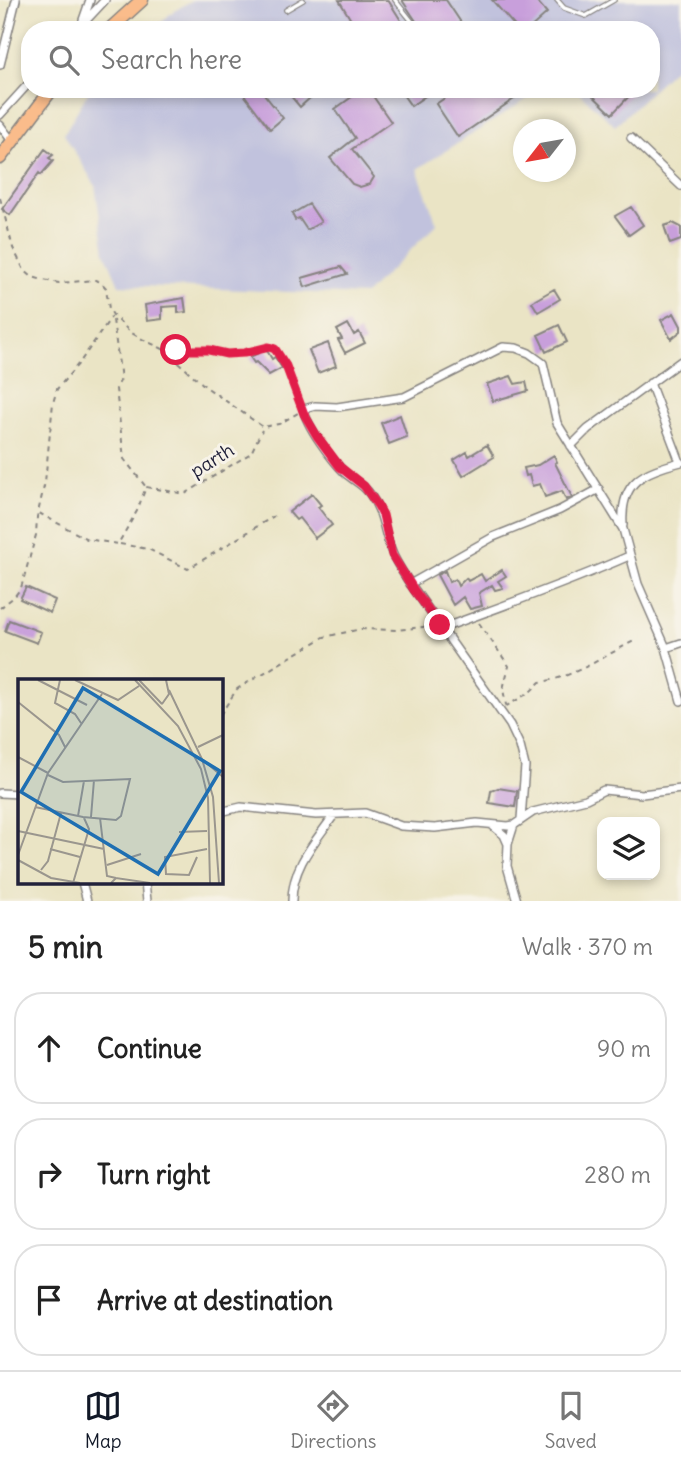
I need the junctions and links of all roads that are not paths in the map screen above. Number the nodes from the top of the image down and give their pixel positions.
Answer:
1 (16, 0) edge
2 (90, 0) edge
3 (105, 0) edge
4 (142, 0) edge
5 (303, 0) edge
6 (396, 0) edge
7 (557, 0) edge
8 (614, 0) edge
9 (286, 10) dead end
10 (82, 21) edge
11 (86, 21) edge
12 (120, 21) edge
13 (412, 21) edge
14 (0, 65) edge
15 (21, 92) edge
16 (45, 98) edge
17 (0, 115) edge
18 (0, 125) edge
19 (631, 138) dead end
20 (12, 141) junction
21 (0, 158) edge
22 (681, 186) edge
23 (681, 361) edge
24 (650, 383) junction
25 (571, 446) junction
26 (681, 462) edge
27 (599, 489) junction
28 (623, 499) junction
29 (609, 505) junction
30 (623, 529) junction
31 (629, 556) junction
32 (410, 584) junction
33 (441, 626) junction
34 (681, 643) edge
35 (666, 648) junction
36 (681, 701) edge
37 (681, 789) edge
38 (0, 793) edge
39 (18, 794) edge
40 (222, 812) edge
41 (334, 815) junction
42 (521, 819) junction
43 (493, 825) junction
44 (514, 825) junction
45 (508, 844) junction
46 (83, 884) edge
47 (87, 901) edge
48 (292, 901) edge
49 (517, 901) edge

1 - 14 street
2 - 10 street
3 - 11 street
4 - 12 highway
5 - 9 lane
6 - 13 lane
7 - 8 lane
15 - 17 street
16 - 20 highway
18 - 20 street
19 - 22 street
20 - 21 highway
23 - 24 street
24 - 25 street
24 - 26 street
25 - 27 street
25 - 32 street
26 - 28 street
27 - 29 street
27 - 32 street
28 - 29 street
28 - 30 street
29 - 30 street
30 - 31 street
31 - 33 street
31 - 35 street
32 - 33 street
33 - 42 street
34 - 35 street
35 - 36 street
37 - 42 street
38 - 39 street
40 - 41 street
41 - 43 street
41 - 48 street
42 - 44 street
43 - 44 street
43 - 45 street
44 - 45 street
45 - 49 street
46 - 47 street

